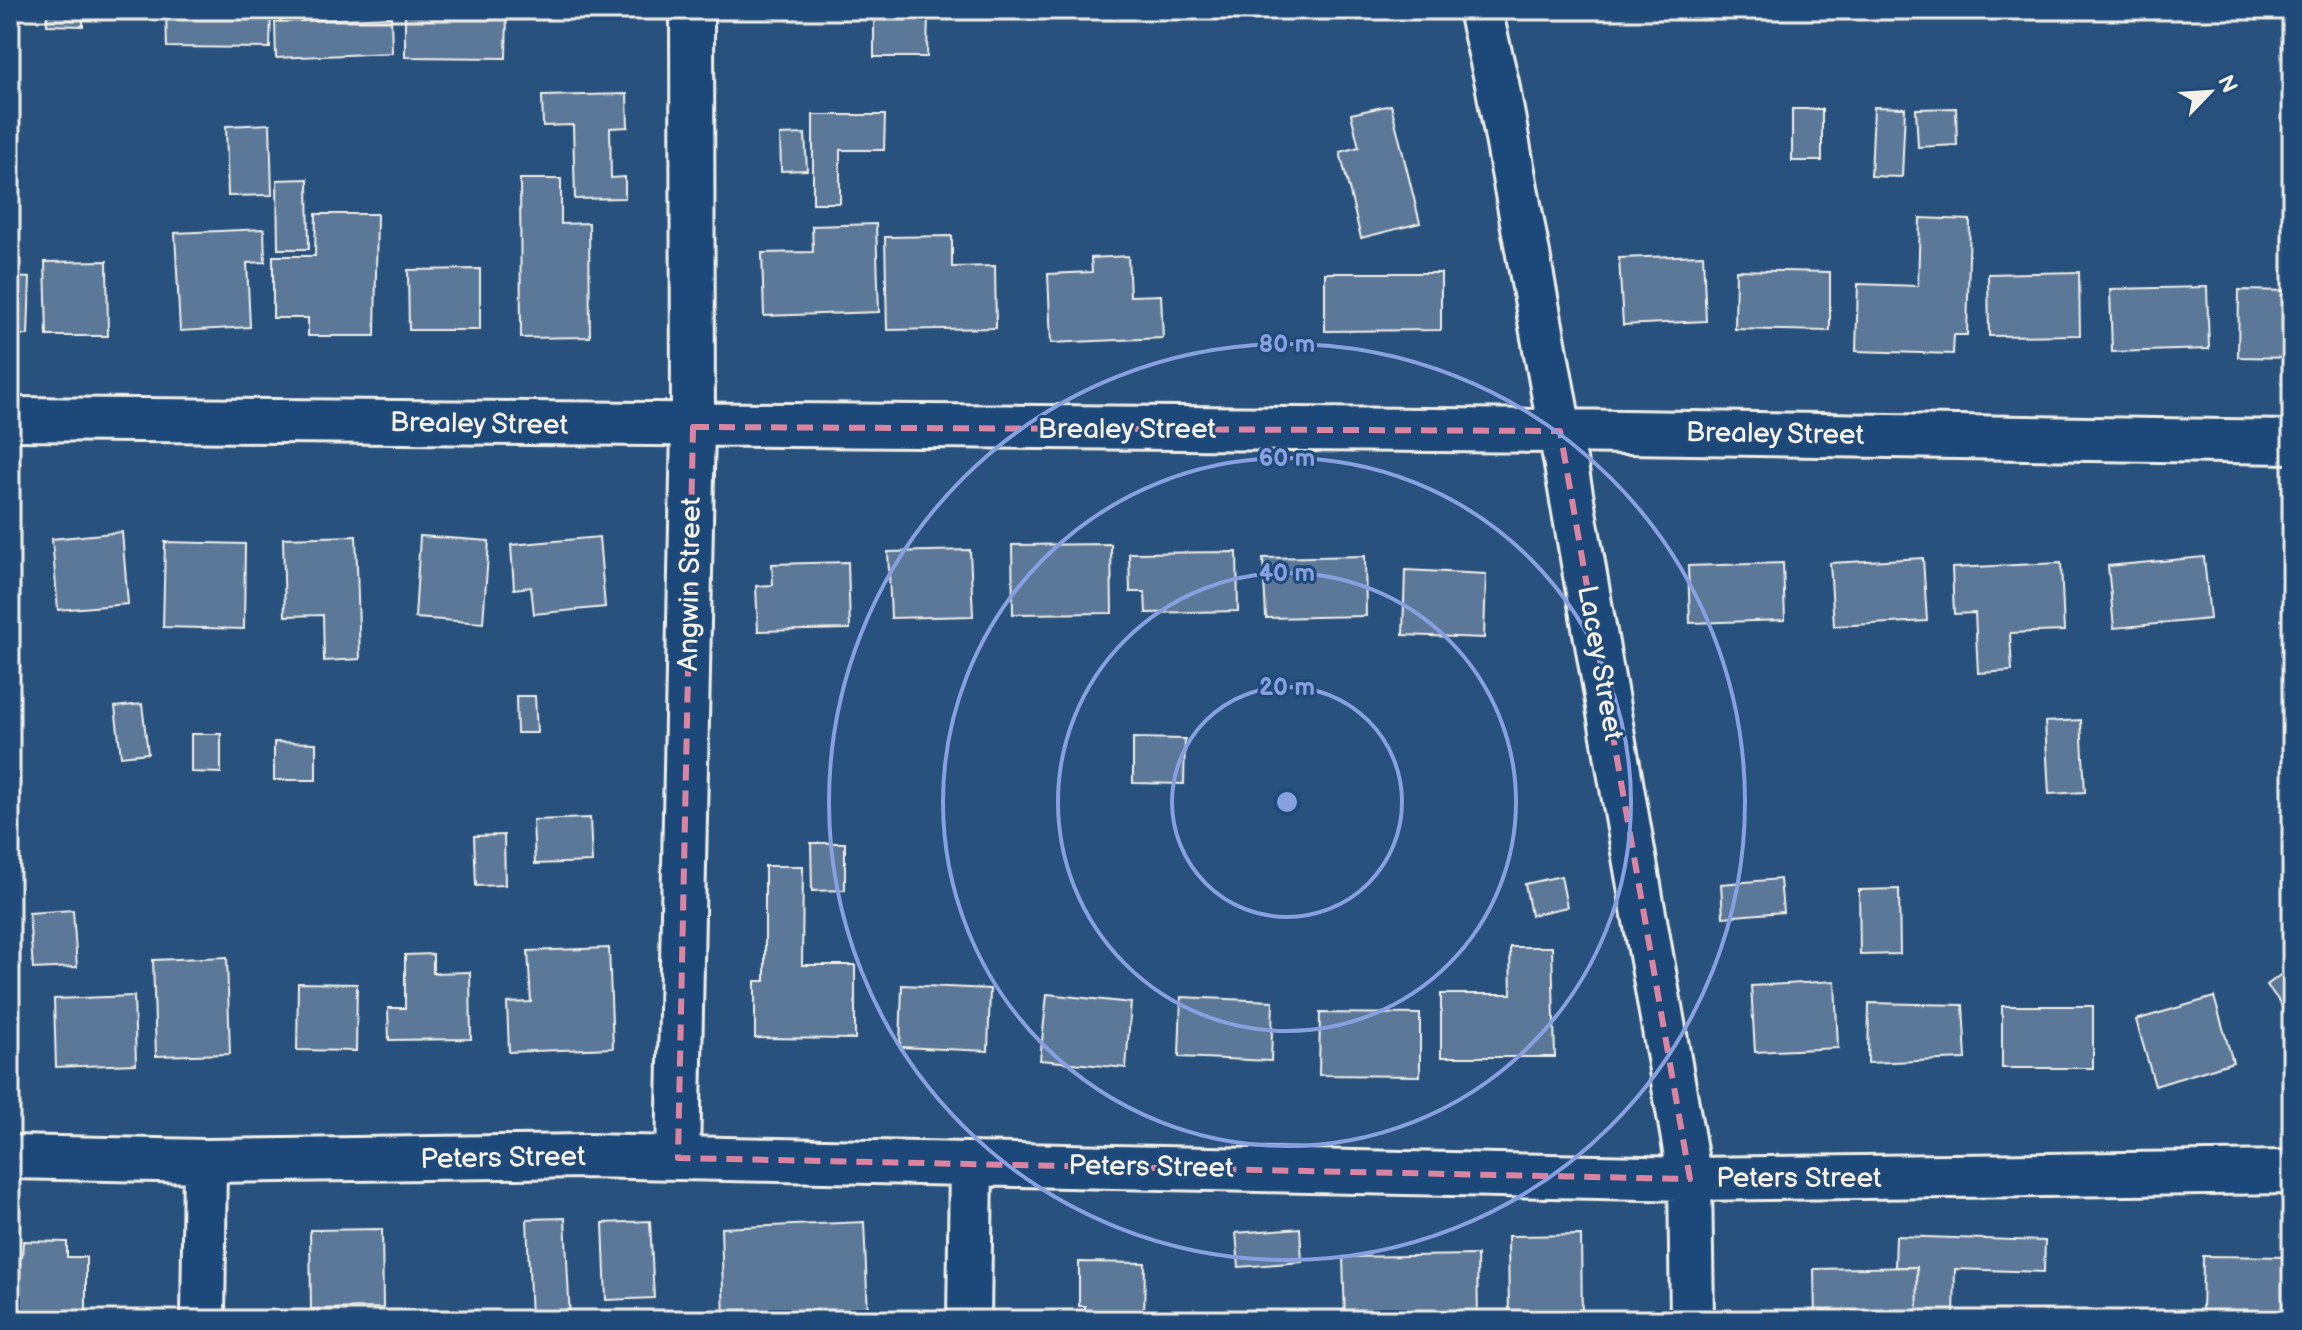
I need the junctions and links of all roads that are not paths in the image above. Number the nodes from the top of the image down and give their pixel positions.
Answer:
1 (692, 10) edge
2 (1480, 10) edge
3 (10, 419) edge
4 (693, 427) junction
5 (1560, 431) junction
6 (2292, 442) edge
7 (10, 1157) edge
8 (678, 1158) junction
9 (205, 1161) junction
10 (971, 1164) junction
11 (2292, 1172) edge
12 (1690, 1179) junction
13 (203, 1320) edge
14 (969, 1320) edge
15 (1692, 1320) edge

1 - 4 street, Angwin Street
2 - 5 street, Lacey Street
3 - 4 street, Brealey Street
4 - 5 street, Brealey Street
4 - 8 street, Angwin Street
5 - 6 street, Brealey Street
5 - 12 street, Lacey Street
7 - 9 street, Peters Street
8 - 9 street, Peters Street
8 - 10 street, Peters Street
9 - 13 street
10 - 12 street, Peters Street
10 - 14 street
11 - 12 street, Peters Street
12 - 15 street, Lacey Street

